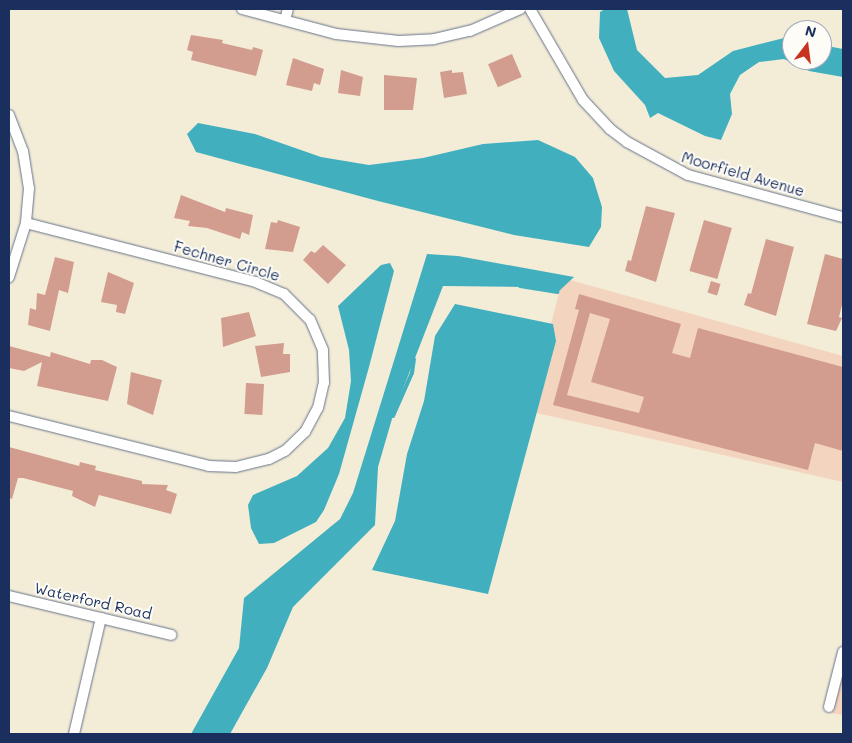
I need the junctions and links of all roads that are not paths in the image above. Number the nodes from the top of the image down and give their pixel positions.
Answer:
1 (242, 9) edge
2 (288, 9) edge
3 (520, 9) edge
4 (530, 9) edge
5 (285, 20) junction
6 (9, 115) edge
7 (843, 218) edge
8 (26, 223) junction
9 (9, 277) edge
10 (9, 416) edge
11 (9, 596) edge
12 (101, 618) junction
13 (171, 635) dead end
14 (843, 652) edge
15 (829, 707) dead end
16 (74, 734) edge

1 - 5 street
2 - 5 street
3 - 5 street
4 - 7 street, Moorfield Avenue
6 - 8 street
8 - 9 street
8 - 10 street, Fechner Circle
11 - 12 street, Waterford Road
12 - 13 street, Waterford Road
12 - 16 street
14 - 15 street

